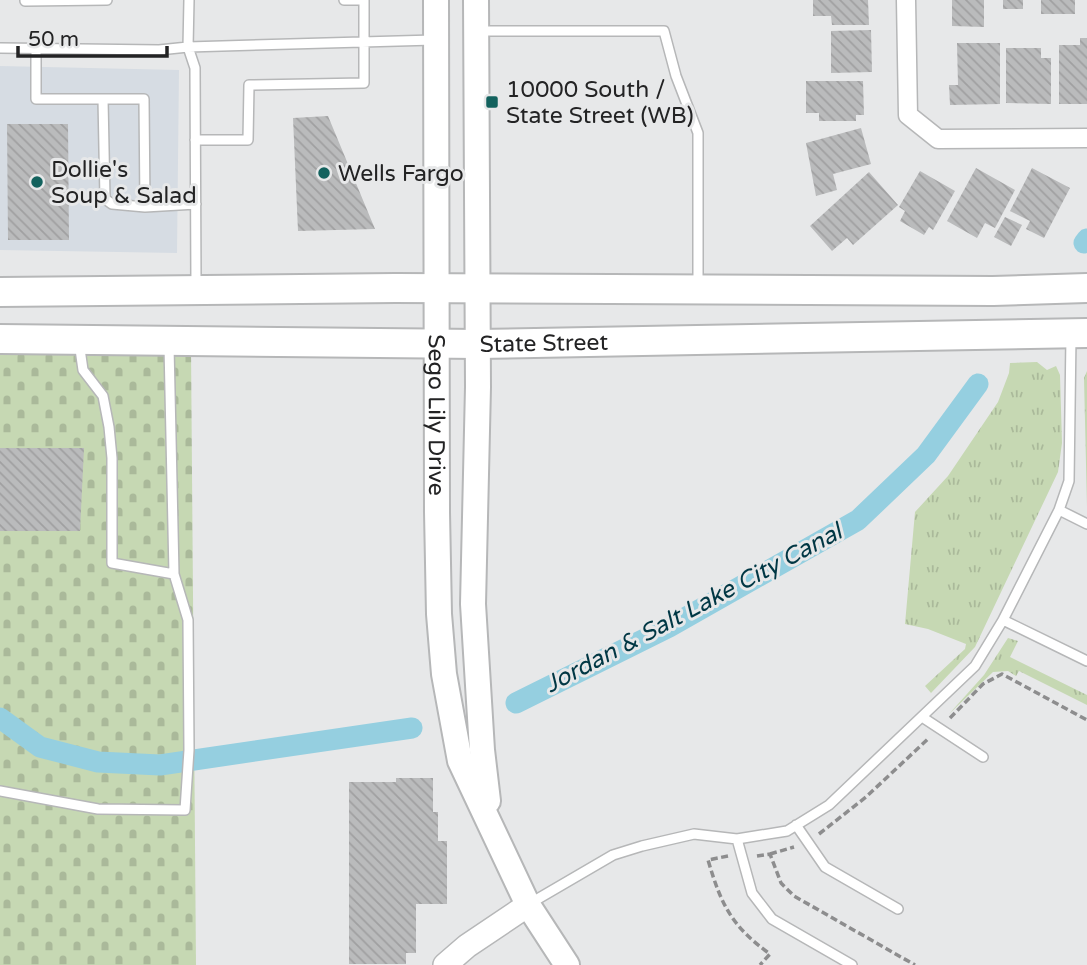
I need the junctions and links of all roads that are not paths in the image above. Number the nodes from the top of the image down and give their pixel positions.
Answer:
1 (107, 0) edge
2 (189, 0) edge
3 (344, 0) edge
4 (436, 0) edge
5 (476, 0) edge
6 (906, 0) edge
7 (25, 1) edge
8 (477, 31) junction
9 (436, 40) junction
10 (363, 42) junction
11 (188, 47) junction
12 (0, 48) edge
13 (36, 48) junction
14 (103, 99) junction
15 (1087, 138) edge
16 (195, 140) junction
17 (196, 204) junction
18 (145, 207) junction
19 (439, 288) junction
20 (1087, 288) edge
21 (478, 289) junction
22 (698, 290) junction
23 (0, 292) edge
24 (196, 292) junction
25 (1079, 333) edge
26 (0, 340) edge
27 (79, 340) junction
28 (169, 341) junction
29 (439, 344) junction
30 (478, 344) junction
31 (1059, 510) junction
32 (1087, 524) edge
33 (174, 574) junction
34 (1003, 620) junction
35 (1087, 662) edge
36 (922, 717) junction
37 (983, 757) dead end
38 (0, 791) edge
39 (490, 819) junction
40 (796, 825) junction
41 (737, 839) junction
42 (528, 905) junction
43 (898, 909) dead end
44 (445, 965) edge
45 (567, 965) edge
46 (852, 965) edge

1 - 7 lane
2 - 11 lane
3 - 10 lane
4 - 9 main road, Sego Lily Drive
5 - 8 main road, Sego Lily Drive
6 - 15 street
8 - 21 main road, Sego Lily Drive
8 - 22 lane
9 - 10 lane
9 - 19 main road, Sego Lily Drive
10 - 11 lane
10 - 16 lane
11 - 13 lane
11 - 16 lane
12 - 13 lane
13 - 14 lane
14 - 18 lane
14 - 18 lane
16 - 17 lane
17 - 18 lane
17 - 24 lane
19 - 21 main road
19 - 24 main road
19 - 29 main road, Sego Lily Drive
20 - 22 main road
21 - 22 main road
21 - 30 main road, Sego Lily Drive
23 - 24 main road
25 - 30 main road, State Street
25 - 31 lane
26 - 27 main road, State Street
27 - 28 main road, State Street
27 - 33 lane
28 - 29 main road, State Street
28 - 33 lane
29 - 30 main road, State Street
29 - 39 main road, Sego Lily Drive
30 - 39 main road, Sego Lily Drive
31 - 32 lane
31 - 34 lane
33 - 38 lane
34 - 35 lane
34 - 36 lane
36 - 37 lane
36 - 40 lane
39 - 42 main road, Sego Lily Drive
40 - 41 lane
40 - 43 lane
41 - 42 lane
41 - 46 lane
42 - 44 street
42 - 45 main road, Sego Lily Drive

